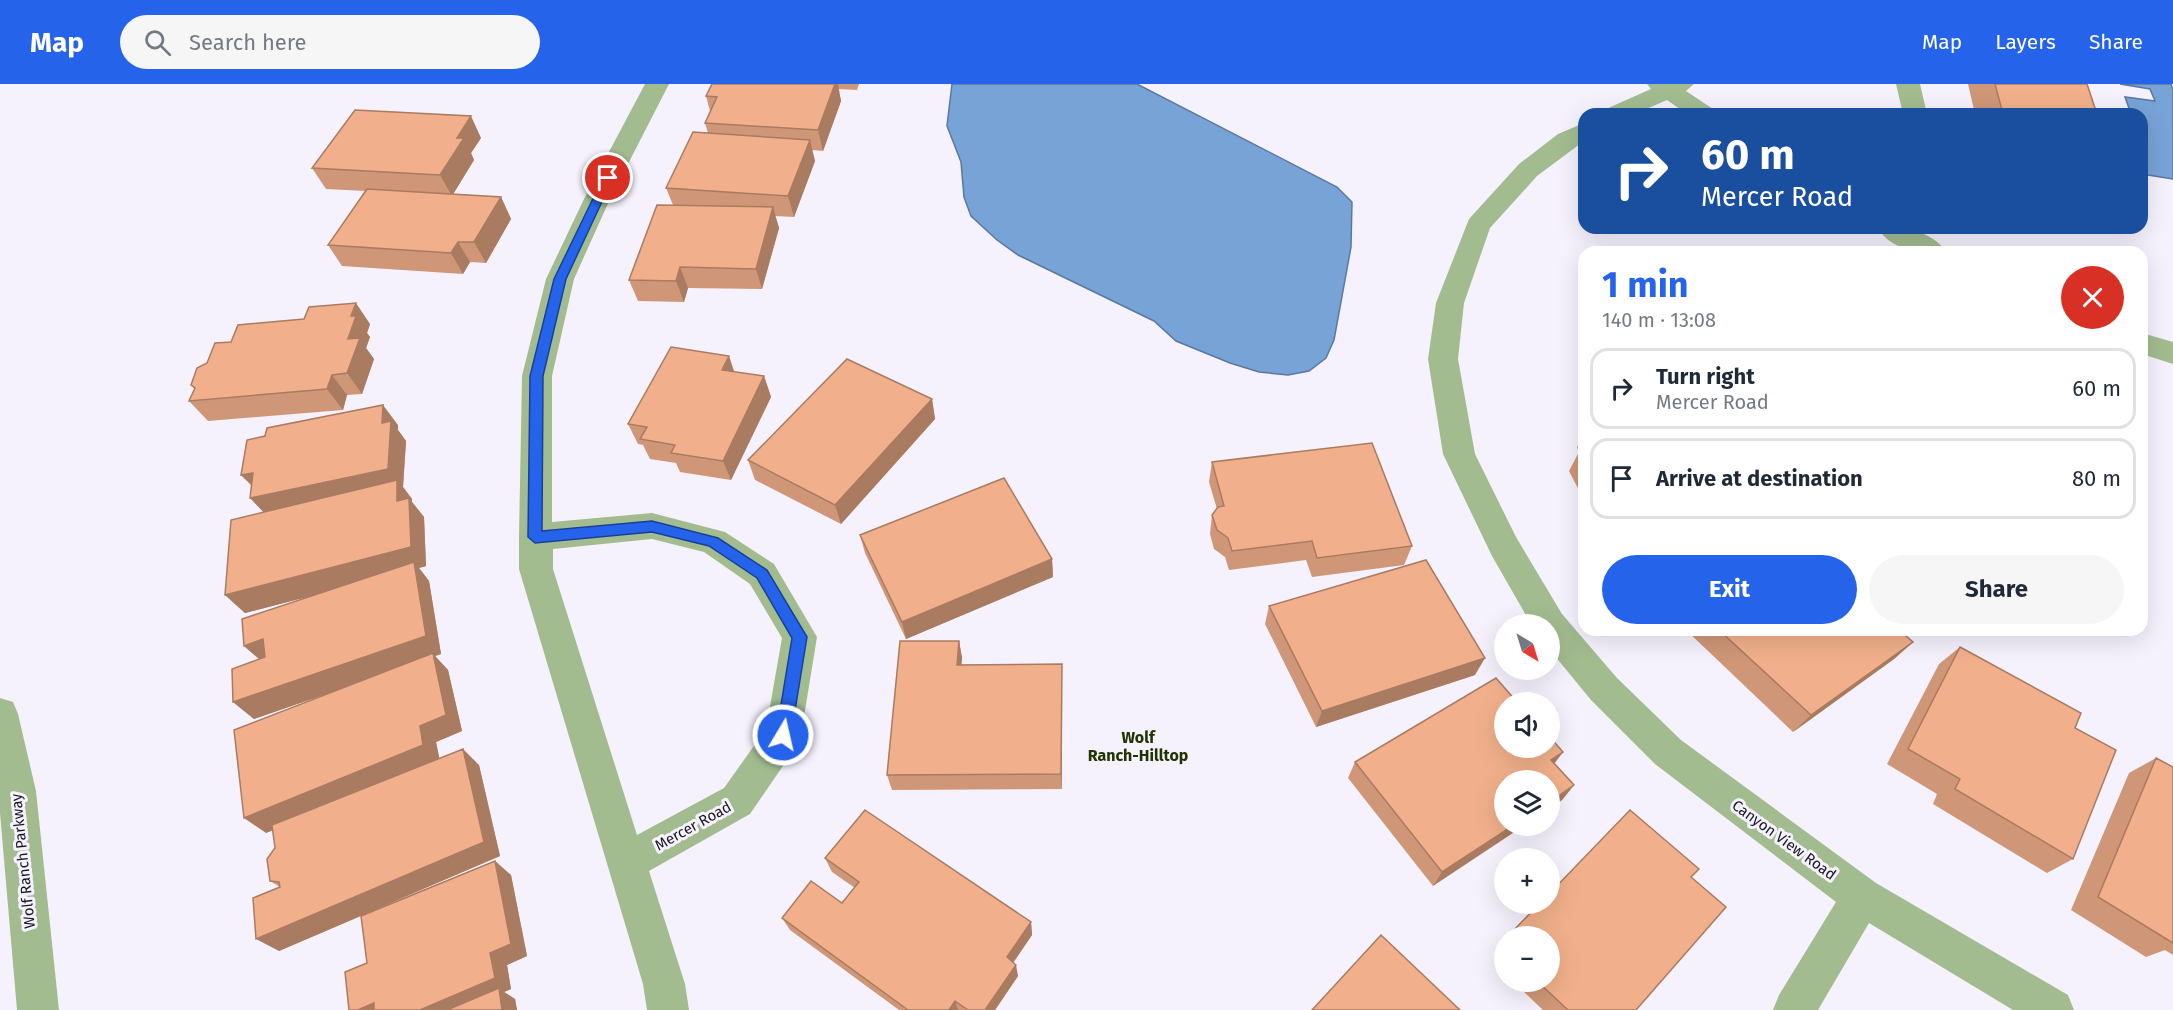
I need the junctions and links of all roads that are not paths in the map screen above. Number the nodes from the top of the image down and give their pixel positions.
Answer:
1 (657, 84) edge
2 (1908, 84) edge
3 (1670, 86) edge
4 (1627, 108) edge
5 (1697, 108) edge
6 (1914, 108) edge
7 (1578, 134) edge
8 (1901, 234) edge
9 (1922, 246) edge
10 (2148, 345) edge
11 (2173, 353) edge
12 (535, 537) junction
13 (1543, 614) edge
14 (1560, 638) edge
15 (0, 714) edge
16 (627, 862) junction
17 (1862, 897) junction
18 (38, 1010) edge
19 (669, 1010) edge
20 (1794, 1010) edge
21 (2053, 1010) edge

1 - 12 street
2 - 6 street
3 - 4 street
3 - 5 street
7 - 13 street, Canyon View Road
8 - 9 street
10 - 11 street
12 - 16 street
12 - 16 street, Mercer Road
14 - 17 street, Canyon View Road
15 - 18 street, Wolf Ranch Parkway
16 - 19 street
17 - 20 street
17 - 21 street, Canyon View Road

